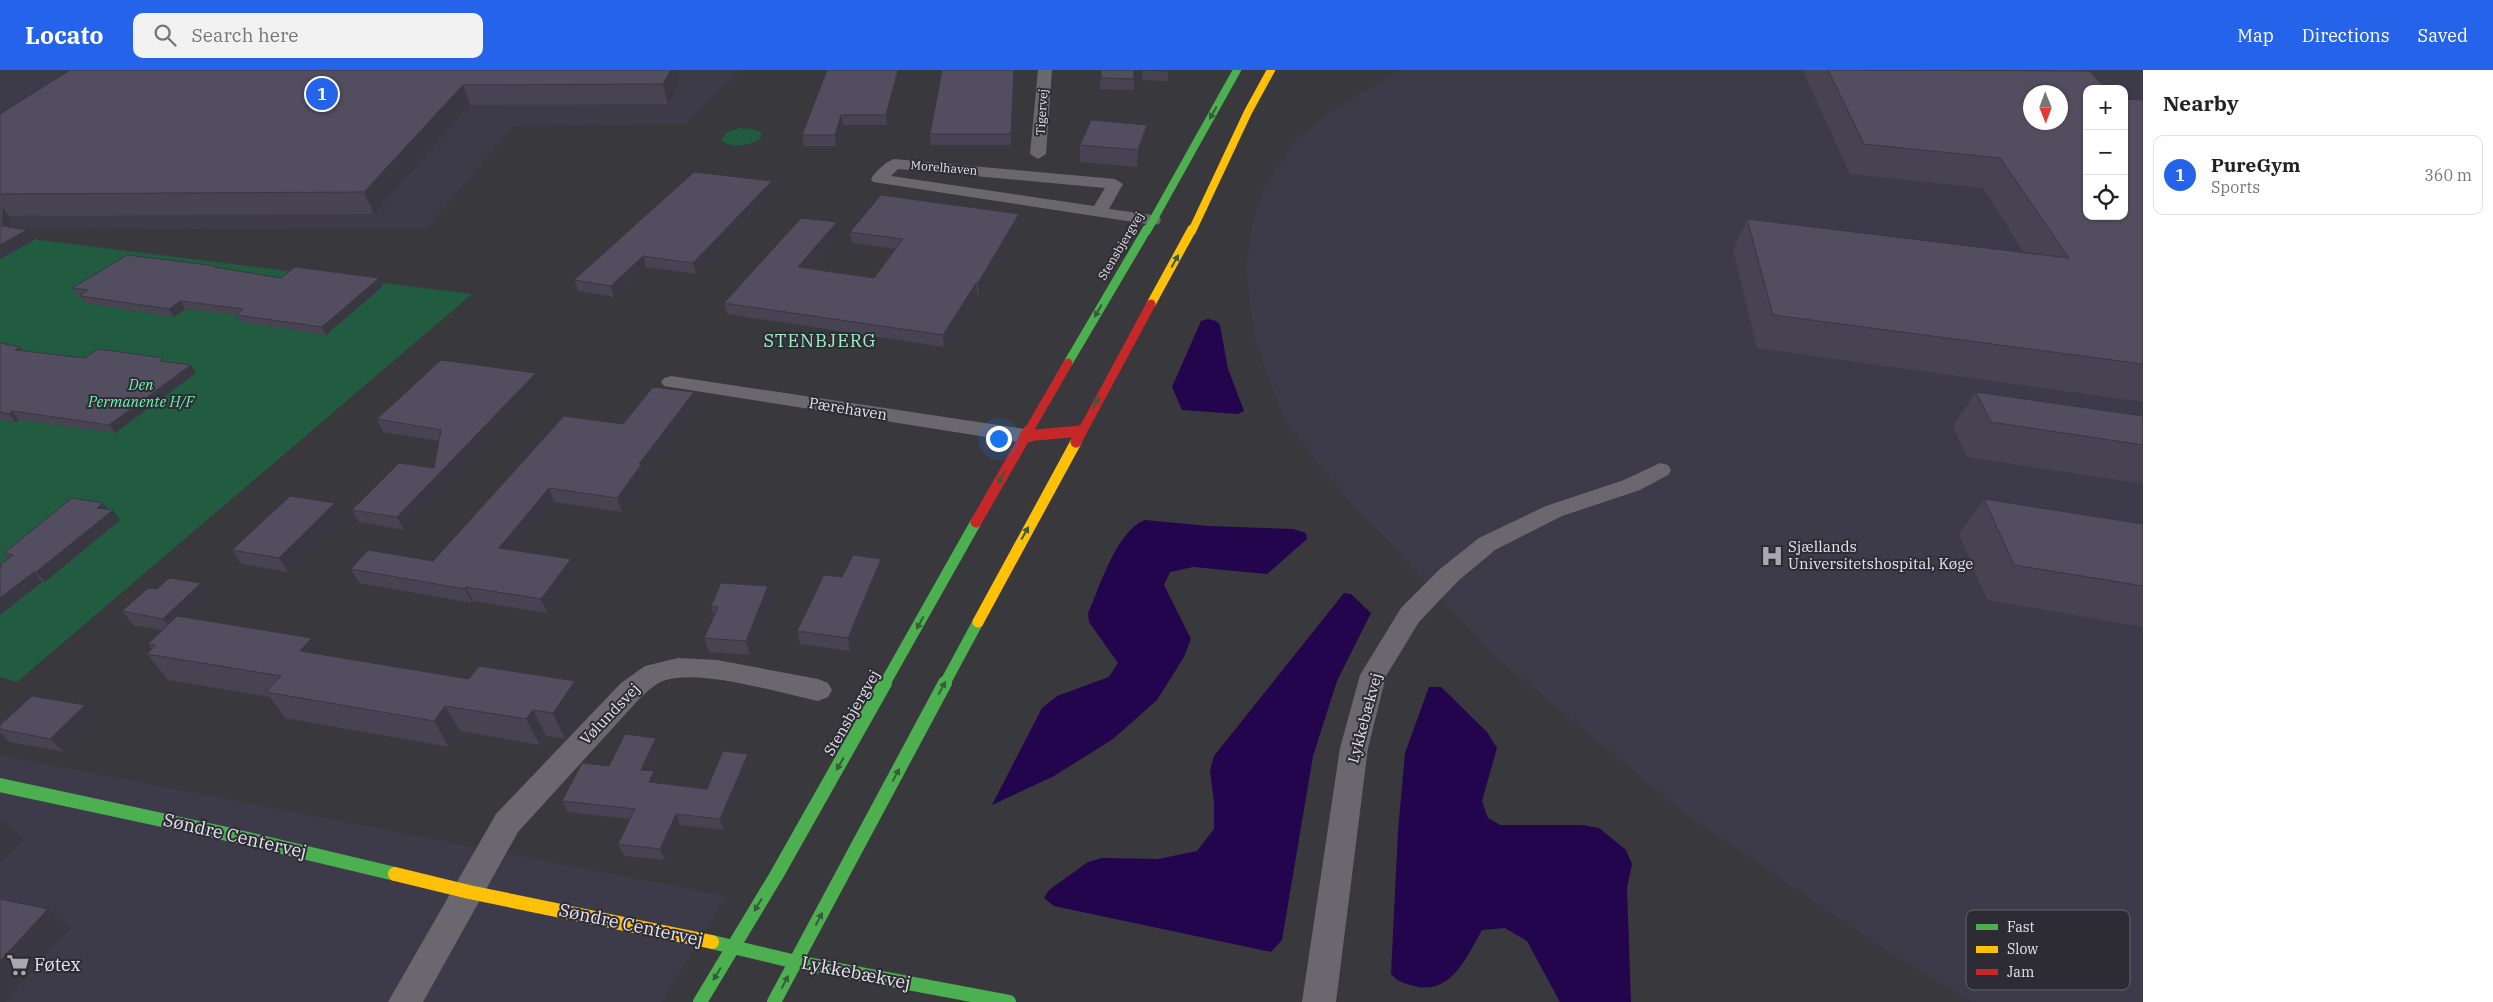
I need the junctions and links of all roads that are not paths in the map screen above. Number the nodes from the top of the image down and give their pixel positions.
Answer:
1 (1045, 70) edge
2 (1237, 70) edge
3 (1271, 70) edge
4 (1240, 98) dead end
5 (1248, 112) junction
6 (1038, 154) dead end
7 (1099, 212) junction
8 (1153, 220) junction
9 (671, 382) dead end
10 (1081, 431) junction
11 (1033, 441) junction
12 (1660, 470) dead end
13 (818, 690) dead end
14 (0, 785) edge
15 (469, 892) junction
16 (733, 946) junction
17 (796, 962) junction
18 (406, 1002) edge
19 (700, 1002) edge
20 (774, 1002) edge
21 (1009, 1002) edge
22 (1318, 1002) edge

1 - 6 street, Tigervej
2 -> 8 street, Stensbjergvej
3 - 5 street
4 - 5 street
10 -> 5 street
7 - 7 street, Morelhaven
7 - 8 street, Morelhaven
8 -> 11 street, Stensbjergvej
9 - 11 street, Pærehaven
10 - 11 street
17 -> 10 street
11 -> 16 street, Stensbjergvej
12 - 22 street, Lykkebækvej
13 - 15 street, Vølundsvej
14 - 15 street, Søndre Centervej
15 - 16 street, Søndre Centervej
15 - 18 street
16 - 17 street, Lykkebækvej
16 -> 19 street, Stensbjergvej
20 -> 17 street
17 - 21 street, Lykkebækvej

